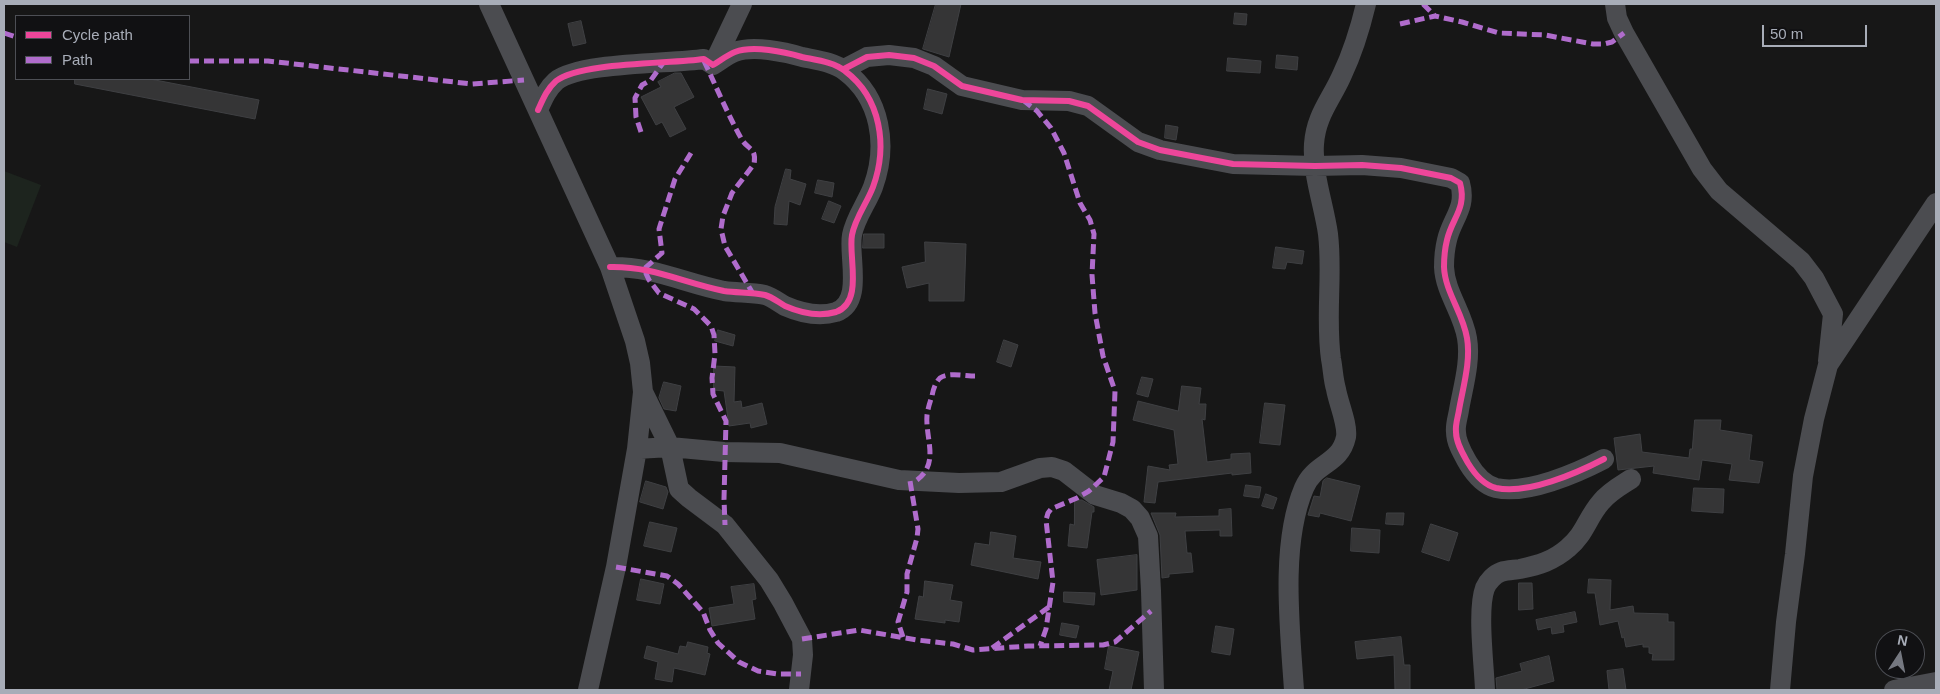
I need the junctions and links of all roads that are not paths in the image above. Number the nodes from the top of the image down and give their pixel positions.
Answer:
1 (489, 4) edge
2 (742, 4) edge
3 (1366, 4) edge
4 (1615, 4) edge
5 (712, 65) junction
6 (844, 69) junction
7 (538, 110) junction
8 (1315, 166) junction
9 (1936, 203) edge
10 (610, 267) junction
11 (1828, 366) junction
12 (643, 392) junction
13 (670, 447) junction
14 (637, 449) junction
15 (1604, 459) dead end
16 (1631, 478) dead end
17 (1936, 682) edge
18 (588, 690) edge
19 (799, 690) edge
20 (1154, 690) edge
21 (1294, 690) edge
22 (1485, 690) edge
23 (1780, 690) edge
24 (1894, 690) edge

1 - 7 street
2 - 5 street
3 - 8 street
4 - 11 street
5 - 6 street
5 - 7 street
6 - 8 street
6 - 10 street
7 - 10 street
8 - 15 street
8 - 21 street
9 - 11 street
10 - 12 street
11 - 23 street
12 - 13 street
12 - 14 street
13 - 14 street
13 - 19 street
13 - 20 street
14 - 18 street
16 - 22 street
17 - 24 street

